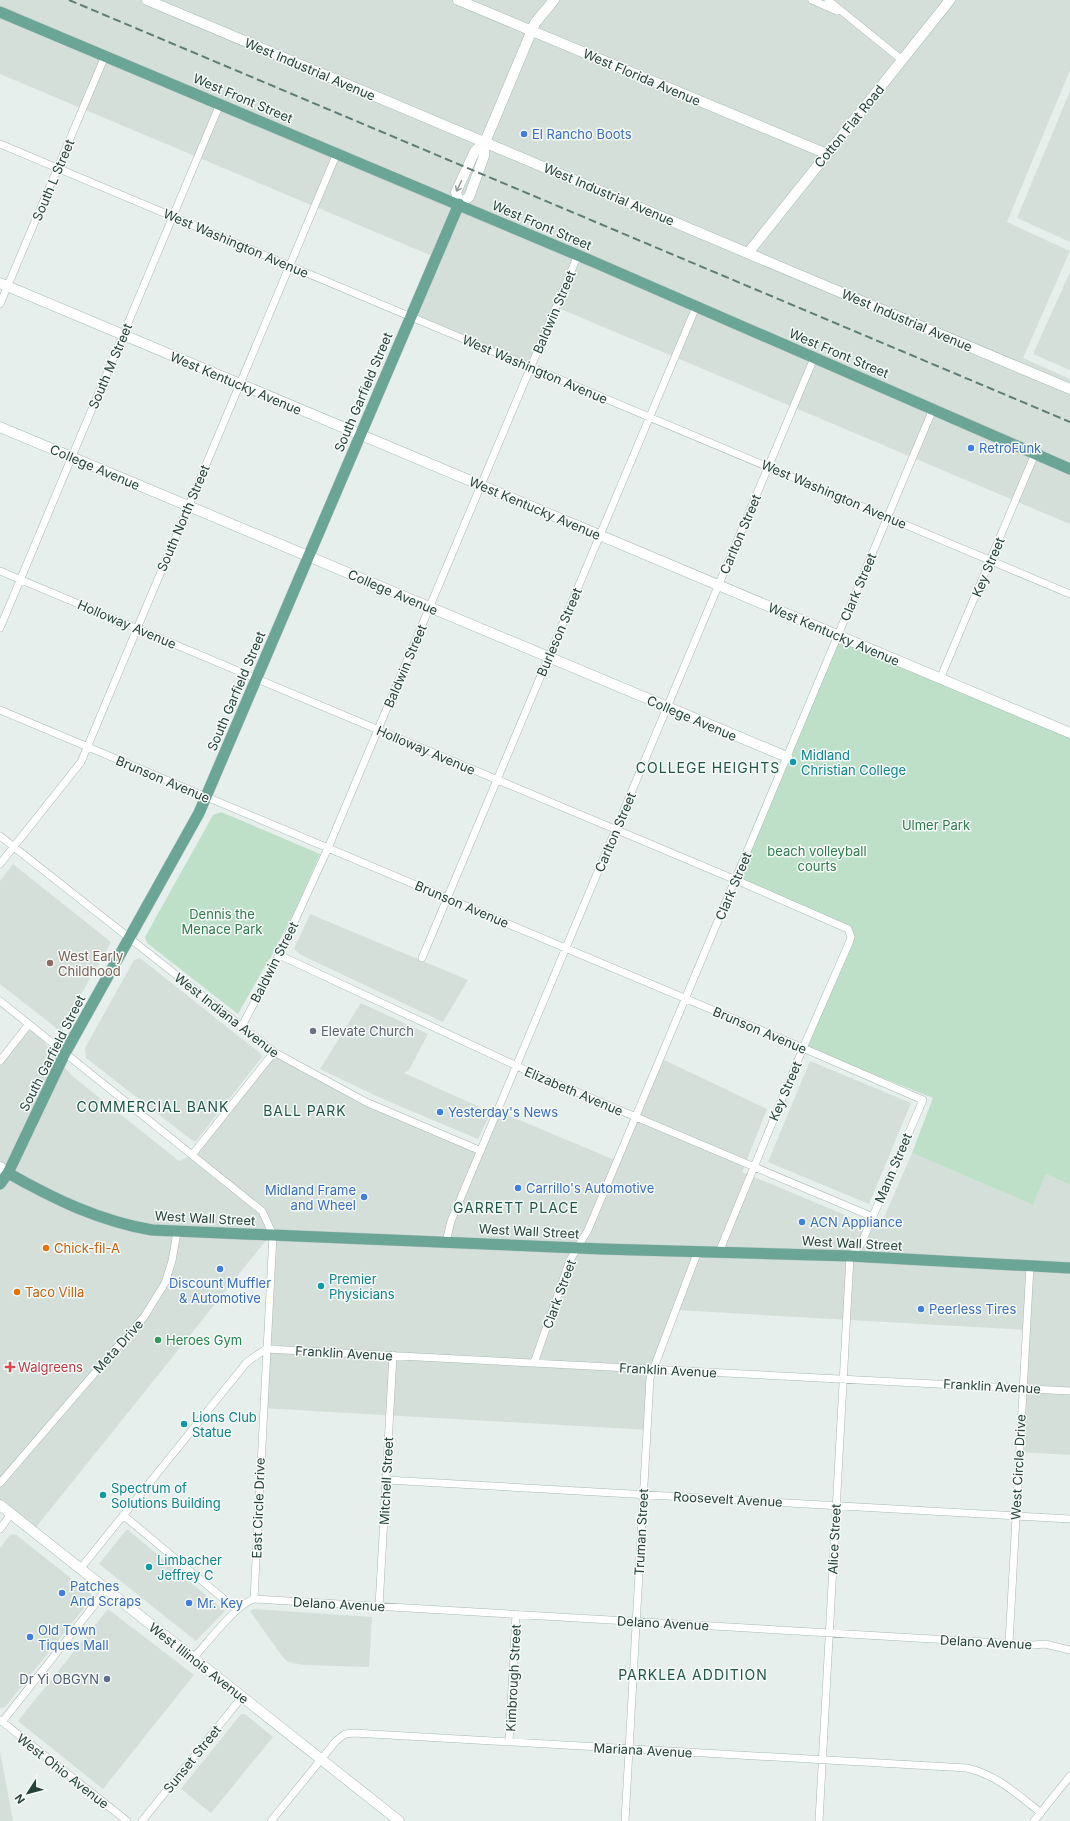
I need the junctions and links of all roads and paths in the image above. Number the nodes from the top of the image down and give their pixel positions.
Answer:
1 (147, 0) edge
2 (458, 0) edge
3 (554, 0) edge
4 (812, 0) edge
5 (828, 0) edge
6 (950, 0) edge
7 (0, 12) edge
8 (844, 13) junction
9 (532, 30) junction
10 (105, 56) junction
11 (902, 60) junction
12 (220, 104) junction
13 (485, 142) junction
14 (0, 144) edge
15 (337, 153) junction
16 (827, 154) junction
17 (58, 168) junction
18 (458, 204) junction
19 (173, 217) junction
20 (748, 253) junction
21 (578, 255) junction
22 (289, 265) junction
23 (4, 285) edge
24 (0, 304) edge
25 (696, 306) junction
26 (410, 316) junction
27 (123, 335) junction
28 (814, 358) junction
29 (530, 366) junction
30 (239, 384) junction
31 (1070, 389) edge
32 (933, 409) junction
33 (650, 417) junction
34 (0, 427) edge
35 (360, 435) junction
36 (1035, 454) junction
37 (72, 457) junction
38 (769, 467) junction
39 (1070, 469) edge
40 (481, 486) junction
41 (188, 506) junction
42 (888, 517) junction
43 (600, 535) junction
44 (309, 556) junction
45 (991, 560) junction
46 (0, 570) edge
47 (20, 579) junction
48 (718, 586) junction
49 (1070, 594) edge
50 (429, 608) junction
51 (0, 628) edge
52 (137, 628) junction
53 (838, 636) junction
54 (549, 658) junction
55 (257, 678) junction
56 (940, 679) junction
57 (667, 707) junction
58 (0, 710) edge
59 (378, 730) junction
60 (1070, 734) edge
61 (87, 747) junction
62 (786, 758) junction
63 (497, 779) junction
64 (206, 797) junction
65 (616, 830) junction
66 (0, 836) edge
67 (14, 847) junction
68 (328, 848) junction
69 (0, 864) edge
70 (736, 880) junction
71 (447, 898) junction
72 (850, 931) joint
73 (129, 939) junction
74 (566, 948) junction
75 (279, 955) junction
76 (422, 958) dead end
77 (685, 999) junction
78 (0, 1001) edge
79 (29, 1024) junction
80 (241, 1028) junction
81 (803, 1048) junction
82 (274, 1052) junction
83 (65, 1053) junction
84 (0, 1061) edge
85 (516, 1066) junction
86 (923, 1100) joint
87 (636, 1117) junction
88 (481, 1151) junction
89 (192, 1155) junction
90 (754, 1167) junction
91 (4, 1170) edge
92 (0, 1184) edge
93 (873, 1217) junction
94 (178, 1232) junction
95 (273, 1235) junction
96 (446, 1242) junction
97 (578, 1247) junction
98 (698, 1251) junction
99 (719, 1252) junction
100 (850, 1256) junction
101 (1030, 1266) junction
102 (1070, 1268) edge
103 (266, 1349) junction
104 (393, 1355) junction
105 (534, 1363) junction
106 (653, 1369) junction
107 (843, 1378) junction
108 (1023, 1388) junction
109 (1070, 1391) edge
110 (386, 1480) junction
111 (0, 1483) edge
112 (643, 1494) junction
113 (0, 1506) edge
114 (836, 1506) junction
115 (11, 1514) junction
116 (123, 1515) junction
117 (1016, 1516) junction
118 (1070, 1519) edge
119 (0, 1529) edge
120 (80, 1569) junction
121 (106, 1590) junction
122 (254, 1599) junction
123 (379, 1607) junction
124 (237, 1610) junction
125 (516, 1614) junction
126 (636, 1621) junction
127 (829, 1633) junction
128 (1009, 1643) junction
129 (1070, 1650) edge
130 (193, 1658) junction
131 (242, 1696) junction
132 (1, 1721) edge
133 (510, 1742) junction
134 (629, 1749) junction
135 (322, 1759) junction
136 (822, 1760) junction
137 (1070, 1776) edge
138 (1041, 1813) junction
139 (396, 1820) edge
140 (127, 1821) edge
141 (142, 1821) edge
142 (271, 1821) edge
143 (625, 1821) edge
144 (819, 1821) edge
145 (1034, 1821) edge

1 - 13 street, West Industrial Avenue
2 - 9 street, West Florida Avenue
3 - 9 street, South Garfield Street
4 - 8 street
5 - 8 street
6 - 11 street, Cotton Flat Road
7 - 10 main road, West Front Street
8 - 11 street
9 - 13 street, South Garfield Street
9 - 16 street, West Florida Avenue
10 - 12 main road, West Front Street
10 - 17 street, South L Street
11 - 16 street, Cotton Flat Road
12 - 15 main road, West Front Street
12 - 19 street, South M Street
13 - 18 street, South Garfield Street
13 - 20 street, West Industrial Avenue
14 - 17 street, West Washington Avenue
15 - 18 main road, West Front Street
15 - 22 street, South North Street
16 - 20 street, Cotton Flat Road
17 - 19 street, West Washington Avenue
17 - 23 street, South L Street
18 - 21 main road, West Front Street
18 - 26 main road, South Garfield Street
19 - 22 street, West Washington Avenue
19 - 27 street, South M Street
20 - 31 street, West Industrial Avenue
21 - 25 main road, West Front Street
21 - 29 street, Baldwin Street
22 - 26 street, West Washington Avenue
22 - 30 street, South North Street
23 - 24 street, South L Street
23 - 27 street, West Kentucky Avenue
25 - 28 main road, West Front Street
25 - 33 street, Burleson Street
26 - 29 street, West Washington Avenue
26 - 35 main road, South Garfield Street
27 - 30 street, West Kentucky Avenue
27 - 37 street, South M Street
28 - 32 main road, West Front Street
28 - 38 street, Carlton Street
29 - 33 street, West Washington Avenue
29 - 40 street, Baldwin Street
30 - 35 street, West Kentucky Avenue
30 - 41 street, South North Street
32 - 36 main road, West Front Street
32 - 42 street, Clark Street
33 - 38 street, West Washington Avenue
33 - 43 street, Burleson Street
34 - 37 street, College Avenue
35 - 40 street, West Kentucky Avenue
35 - 44 main road, South Garfield Street
36 - 39 main road, West Front Street
36 - 45 street, Key Street
37 - 41 street, College Avenue
37 - 47 street, South M Street
38 - 42 street, West Washington Avenue
38 - 48 street, Carlton Street
40 - 43 street, West Kentucky Avenue
40 - 50 street, Baldwin Street
41 - 44 street, College Avenue
41 - 52 street, South North Street
42 - 45 street, West Washington Avenue
42 - 53 street, Clark Street
43 - 48 street, West Kentucky Avenue
43 - 54 street, Burleson Street
44 - 50 street, College Avenue
44 - 55 main road, South Garfield Street
45 - 49 street, West Washington Avenue
45 - 56 street, Key Street
46 - 47 street, Holloway Avenue
47 - 51 street, South M Street
47 - 52 street, Holloway Avenue
48 - 53 street, West Kentucky Avenue
48 - 57 street, Carlton Street
50 - 54 street, College Avenue
50 - 59 street, Baldwin Street
52 - 55 street, Holloway Avenue
52 - 61 street, South North Street
53 - 56 street, West Kentucky Avenue
53 - 62 street, Clark Street
54 - 57 street, College Avenue
54 - 63 street, Burleson Street
55 - 59 street, Holloway Avenue
55 - 64 main road, South Garfield Street
56 - 60 street, West Kentucky Avenue
57 - 62 street, College Avenue
57 - 65 street, Carlton Street
58 - 61 street, Brunson Avenue
59 - 63 street, Holloway Avenue
59 - 68 street, Baldwin Street
61 - 64 street, Brunson Avenue
61 - 67 street, South North Street
62 - 70 street, Clark Street
63 - 65 street, Holloway Avenue
63 - 71 street, Burleson Street
64 - 68 street, Brunson Avenue
64 - 73 main road, South Garfield Street
65 - 70 street, Holloway Avenue
65 - 74 street, Carlton Street
66 - 67 street, West Indiana Avenue
67 - 69 street, South North Street
67 - 73 street, West Indiana Avenue
68 - 71 street, Brunson Avenue
68 - 75 street, Baldwin Street
70 - 72 street, Holloway Avenue
70 - 77 street, Clark Street
71 - 74 street, Brunson Avenue
71 - 76 street, Burleson Street
72 - 81 street, Key Street
73 - 80 street, West Indiana Avenue
73 - 83 main road, South Garfield Street
74 - 77 street, Brunson Avenue
74 - 85 street, Carlton Street
75 - 80 street, Baldwin Street
75 - 85 street, Elizabeth Avenue
77 - 81 street, Brunson Avenue
77 - 87 street, Clark Street
78 - 79 street
79 - 83 street
79 - 84 street
80 - 82 street, West Indiana Avenue
81 - 86 street, Brunson Avenue
81 - 90 street, Key Street
82 - 88 street, West Indiana Avenue
82 - 89 street
83 - 89 street
83 - 91 main road, South Garfield Street
85 - 87 street, Elizabeth Avenue
85 - 88 street, Carlton Street
86 - 93 street, Mann Street
87 - 90 street, Elizabeth Avenue
87 - 97 street, Clark Street
88 - 96 street, Carlton Street
89 - 95 street
90 - 93 street, Elizabeth Avenue
90 - 99 street, Key Street
91 - 92 main road, South Garfield Street
91 - 94 main road, West Wall Street
93 - 100 street, Mann Street
94 - 95 main road, West Wall Street
94 - 111 street, Meta Drive
95 - 96 main road, West Wall Street
95 - 103 street, East Circle Drive
96 - 97 main road, West Wall Street
97 - 98 main road, West Wall Street
97 - 105 street, Clark Street
98 - 99 main road, West Wall Street
98 - 106 street, Truman Street
99 - 100 main road, West Wall Street
100 - 101 main road, West Wall Street
100 - 107 street, Alice Street
101 - 102 main road, West Wall Street
101 - 108 street, West Circle Drive
103 - 104 street, Franklin Avenue
103 - 116 street
103 - 122 street, East Circle Drive
104 - 105 street, Franklin Avenue
104 - 110 street, Mitchell Street
105 - 106 street, Franklin Avenue
106 - 107 street, Franklin Avenue
106 - 112 street, Truman Street
107 - 108 street, Franklin Avenue
107 - 114 street, Alice Street
108 - 109 street, Franklin Avenue
108 - 117 street, West Circle Drive
110 - 112 street, Roosevelt Avenue
110 - 123 street, Mitchell Street
112 - 114 street, Roosevelt Avenue
112 - 126 street, Truman Street
113 - 115 street, West Illinois Avenue
114 - 117 street, Roosevelt Avenue
114 - 127 street, Alice Street
115 - 119 street
115 - 120 street, West Illinois Avenue
116 - 120 street
116 - 124 street
117 - 118 street, Roosevelt Avenue
117 - 128 street, West Circle Drive
120 - 121 street, West Illinois Avenue
121 - 130 street, West Illinois Avenue
121 - 132 street
122 - 123 street, Delano Avenue
122 - 124 street
123 - 125 street, Delano Avenue
124 - 130 street
125 - 126 street, Delano Avenue
125 - 133 street, Kimbrough Street
126 - 127 street, Delano Avenue
126 - 134 street, Truman Street
127 - 128 street, Delano Avenue
127 - 136 street, Alice Street
128 - 129 street, Delano Avenue
130 - 131 street, West Illinois Avenue
131 - 135 street, West Illinois Avenue
131 - 141 street, Sunset Street
132 - 140 street, West Ohio Avenue
133 - 134 street, Mariana Avenue
133 - 135 street, Mariana Avenue
134 - 136 street, Mariana Avenue
134 - 143 street, Truman Street
135 - 139 street, West Illinois Avenue
135 - 142 street, Mariana Avenue
136 - 138 street, Mariana Avenue
136 - 144 street, Alice Street
137 - 138 street
138 - 145 street

